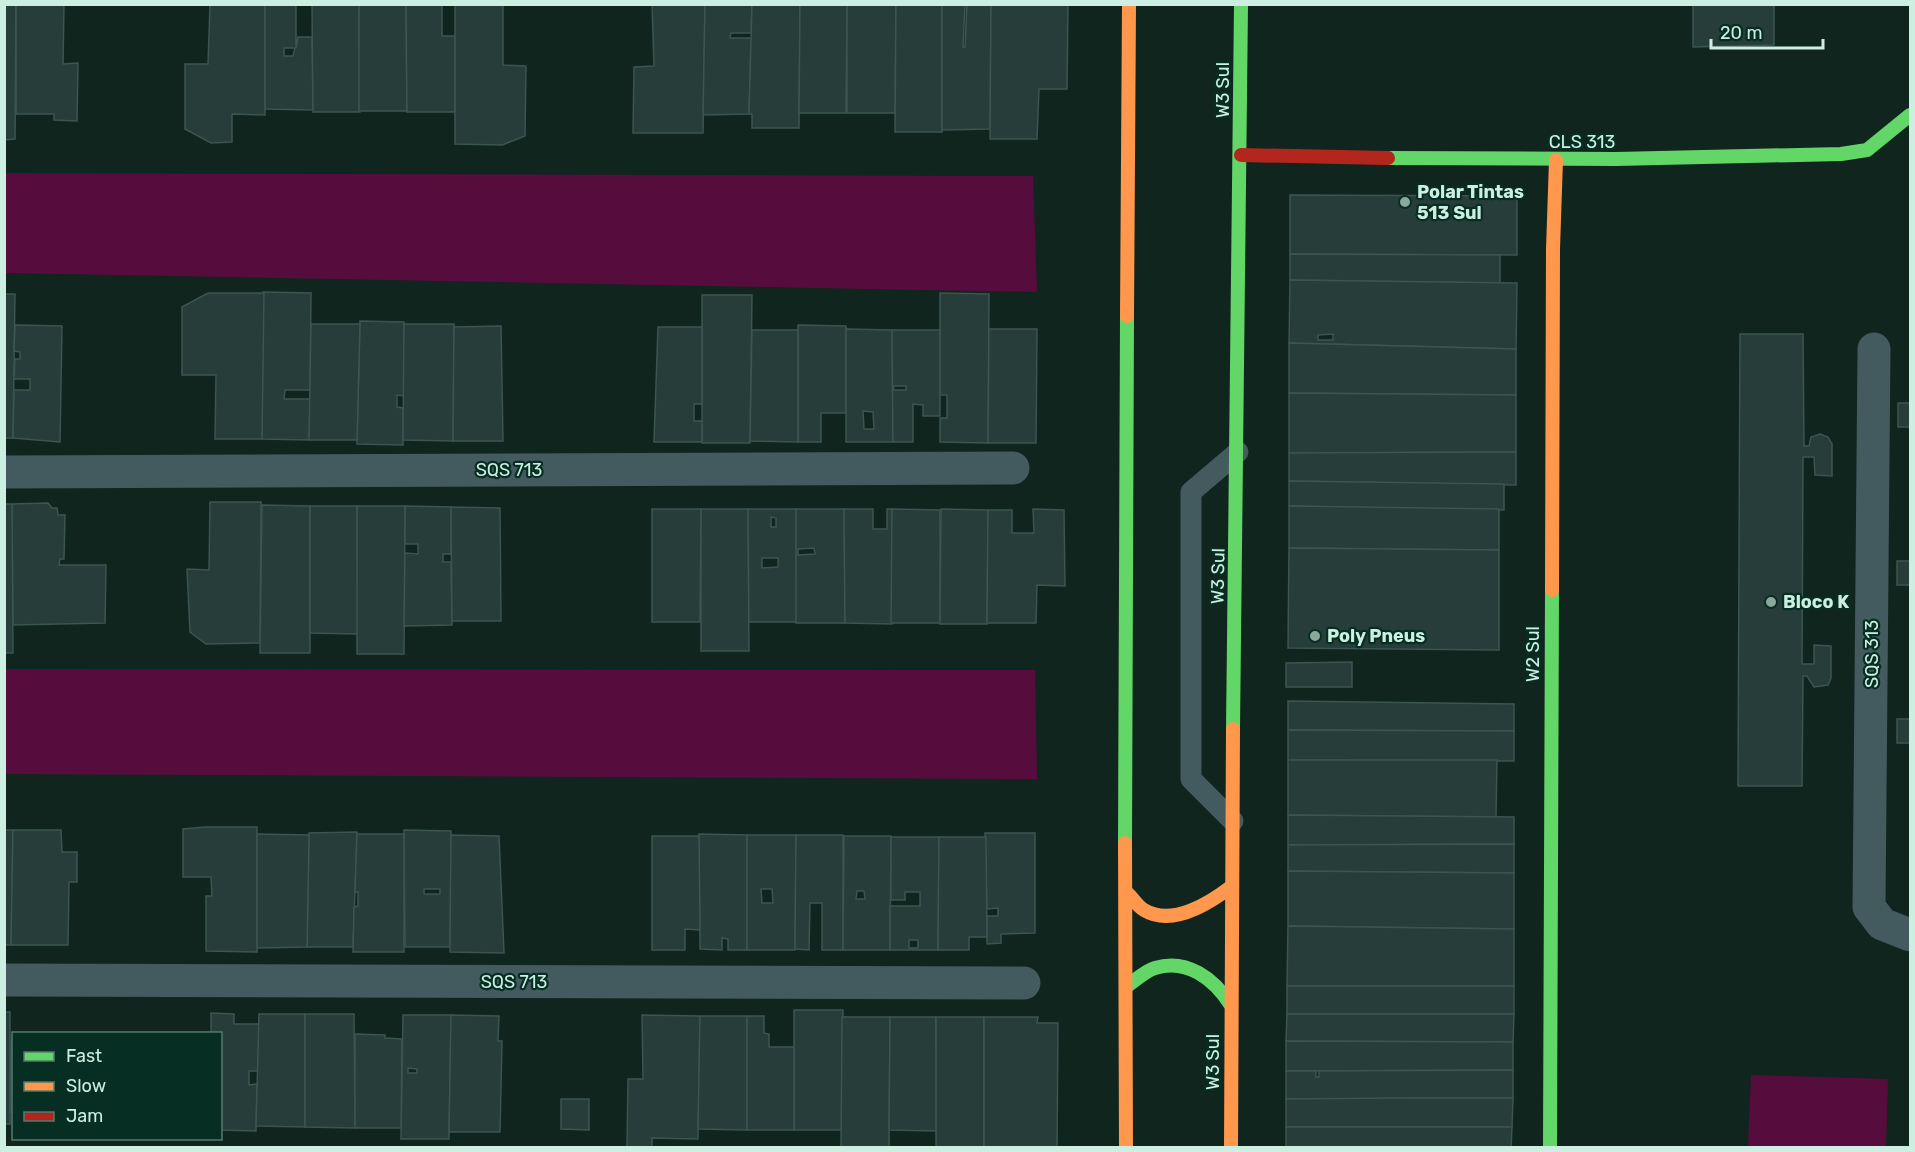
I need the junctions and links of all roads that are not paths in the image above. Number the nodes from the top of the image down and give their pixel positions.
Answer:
1 (1130, 4) edge
2 (1241, 4) edge
3 (1911, 115) edge
4 (1241, 155) junction
5 (1556, 160) junction
6 (1874, 349) dead end
7 (1238, 452) junction
8 (1013, 468) dead end
9 (4, 472) edge
10 (1233, 821) junction
11 (1232, 886) junction
12 (1127, 893) junction
13 (1911, 935) edge
14 (4, 980) edge
15 (1024, 983) dead end
16 (1127, 986) junction
17 (1230, 1004) junction
18 (1126, 1148) edge
19 (1231, 1148) edge
20 (1550, 1148) edge

1 - 12 main road
2 - 4 main road, W3 Sul
3 - 5 main road, CLS 313
4 - 5 main road, CLS 313
4 - 7 main road, W3 Sul
5 - 20 main road, W2 Sul
6 - 13 street, SQS 313
7 - 10 main road, W3 Sul
7 - 10 lane
8 - 9 street, SQS 713
10 - 11 main road, W3 Sul
11 - 12 main road
11 - 17 main road, W3 Sul
12 - 16 main road
14 - 15 street, SQS 713
16 - 17 main road
16 - 18 main road
17 - 19 main road, W3 Sul

